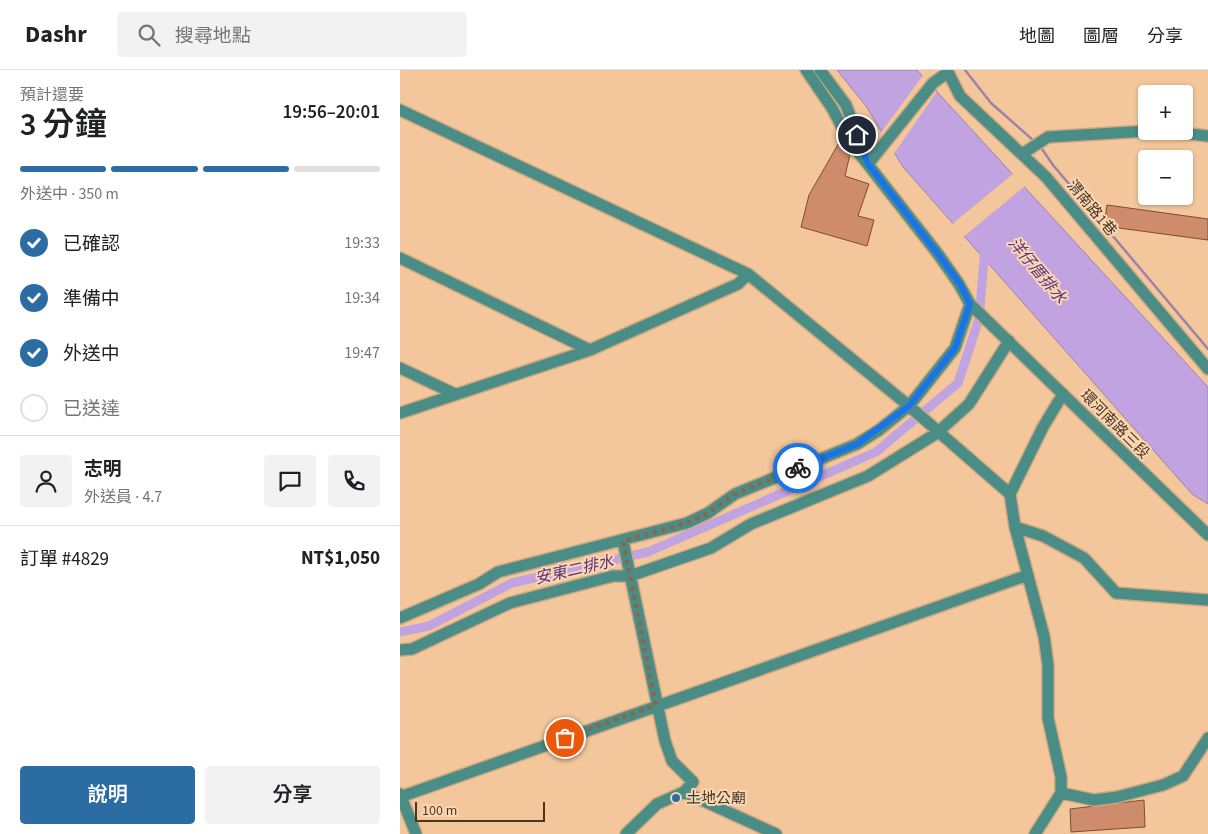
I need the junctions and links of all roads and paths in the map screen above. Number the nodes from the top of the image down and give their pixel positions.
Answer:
1 (806, 70) edge
2 (820, 70) edge
3 (944, 71) edge
4 (400, 110) edge
5 (1138, 132) edge
6 (1193, 134) edge
7 (1208, 136) edge
8 (1022, 154) junction
9 (868, 164) junction
10 (400, 258) edge
11 (748, 274) junction
12 (970, 304) junction
13 (1005, 337) junction
14 (590, 350) junction
15 (400, 368) edge
16 (1208, 369) edge
17 (455, 394) junction
18 (1063, 394) junction
19 (911, 409) junction
20 (400, 413) edge
21 (934, 430) junction
22 (1010, 494) junction
23 (1015, 527) junction
24 (1208, 535) edge
25 (623, 541) junction
26 (630, 573) junction
27 (1028, 575) junction
28 (1208, 600) edge
29 (400, 618) edge
30 (400, 650) edge
31 (656, 705) junction
32 (1208, 738) edge
33 (689, 786) junction
34 (1061, 793) junction
35 (400, 796) edge
36 (416, 834) edge
37 (626, 834) edge
38 (776, 834) edge
39 (1036, 834) edge

1 - 9 street, 環河南路三段
2 - 9 street
3 - 8 street, 渭南路1巷
3 - 9 street
4 - 11 street
5 - 8 street
6 - 7 street
8 - 16 street, 渭南路1巷
9 - 12 street, 環河南路三段
10 - 14 street
11 - 14 street
11 - 19 street
12 - 13 street, 環河南路三段
12 - 19 street
13 - 18 street, 環河南路三段
13 - 21 street
14 - 17 street
15 - 17 street
17 - 20 street
18 - 22 street
18 - 24 street, 環河南路三段
19 - 21 street
19 - 25 street
21 - 22 street
21 - 26 street
22 - 23 street
23 - 27 street
23 - 28 street
25 - 26 street
25 - 29 street
26 - 30 street
26 - 31 street
27 - 31 street
27 - 34 street
31 - 33 street
31 - 35 street
32 - 34 street
33 - 37 street
33 - 38 street
34 - 39 street
35 - 36 street

